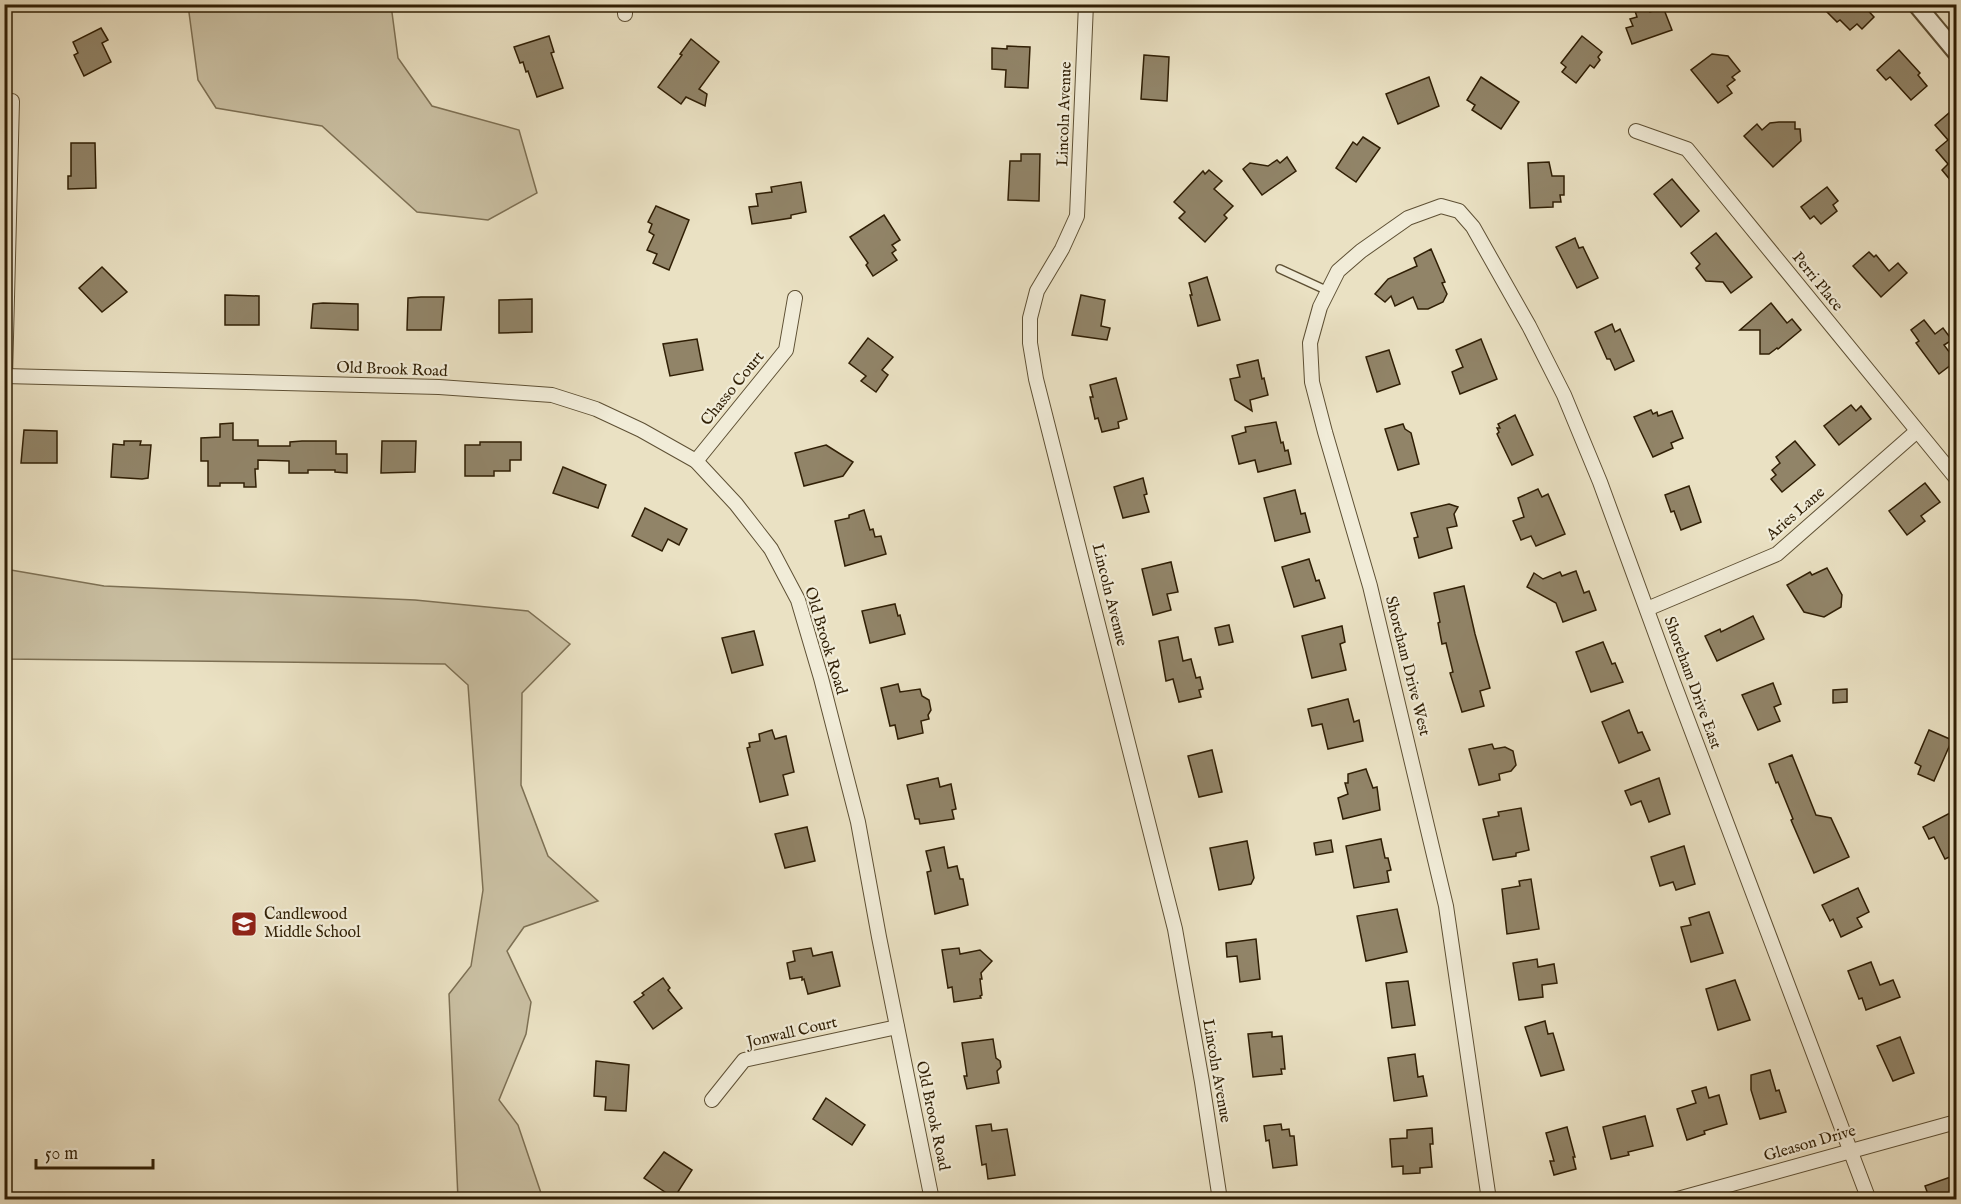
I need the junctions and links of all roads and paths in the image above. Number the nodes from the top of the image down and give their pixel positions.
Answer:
1 (1086, 4) edge
2 (1916, 4) edge
3 (1954, 45) edge
4 (12, 100) dead end
5 (1636, 130) dead end
6 (1441, 206) joint
7 (1280, 269) dead end
8 (1328, 291) junction
9 (795, 298) dead end
10 (5, 376) edge
11 (1917, 431) junction
12 (696, 461) junction
13 (1956, 478) edge
14 (1647, 609) junction
15 (897, 1027) junction
16 (712, 1100) dead end
17 (1956, 1122) edge
18 (1849, 1150) junction
19 (932, 1200) edge
20 (1220, 1200) edge
21 (1489, 1200) edge
22 (1674, 1200) edge
23 (1869, 1200) edge

1 - 20 street, Lincoln Avenue
2 - 3 street
4 - 10 street
5 - 11 street, Perri Place
6 - 8 street, Shoreham Drive West
6 - 14 street, Shoreham Drive East
7 - 8 lane
8 - 21 street, Shoreham Drive West
9 - 12 street, Chasso Court
10 - 12 street, Old Brook Road
11 - 13 street, Perri Place
11 - 14 street, Aries Lane
12 - 15 street, Old Brook Road
14 - 18 street, Shoreham Drive East
15 - 16 street, Jonwall Court
15 - 19 street, Old Brook Road
17 - 18 street, Gleason Drive
18 - 22 street, Gleason Drive
18 - 23 street, Shoreham Drive East

